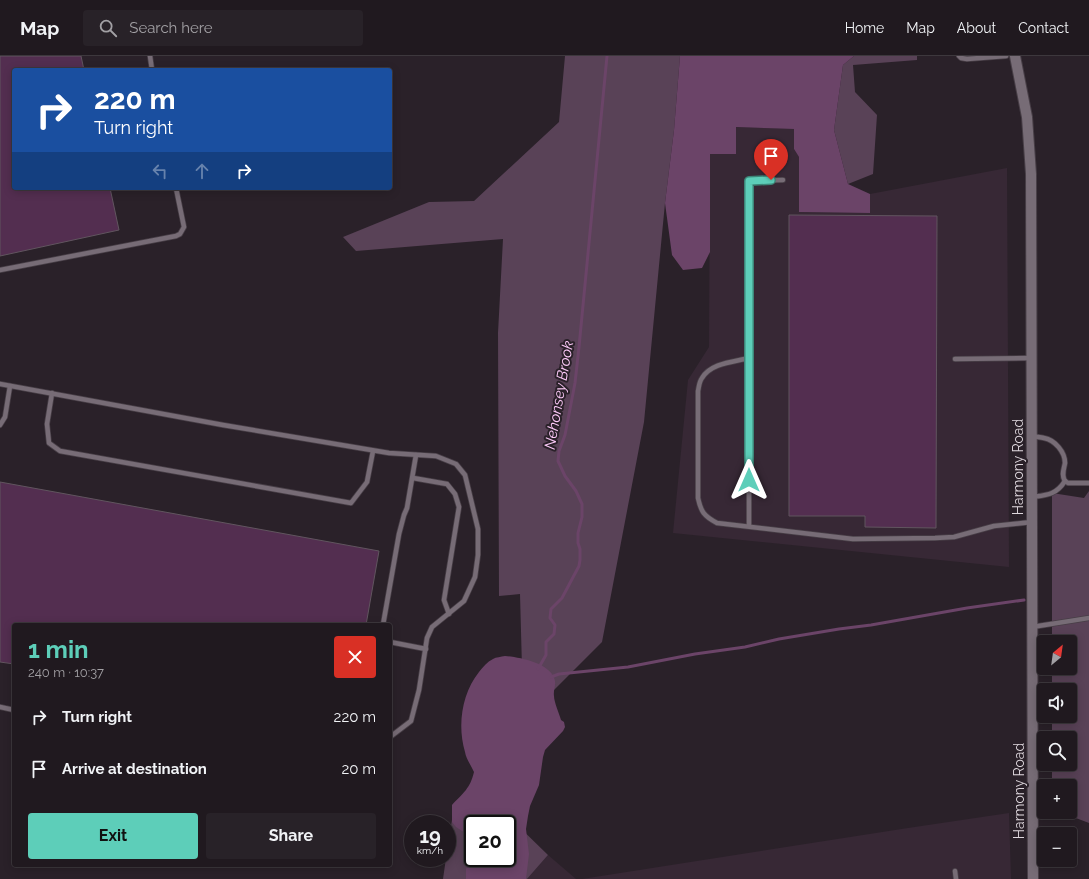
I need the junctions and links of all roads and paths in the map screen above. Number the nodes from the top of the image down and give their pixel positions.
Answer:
1 (150, 56) edge
2 (959, 56) edge
3 (1006, 56) edge
4 (1016, 56) edge
5 (152, 68) edge
6 (783, 180) dead end
7 (176, 190) edge
8 (0, 270) edge
9 (749, 358) junction
10 (1032, 358) junction
11 (955, 359) dead end
12 (0, 384) edge
13 (10, 386) junction
14 (52, 394) junction
15 (0, 425) edge
16 (1032, 436) junction
17 (374, 451) junction
18 (416, 455) junction
19 (413, 478) junction
20 (1065, 481) junction
21 (1089, 483) edge
22 (1032, 497) junction
23 (1032, 522) junction
24 (749, 526) junction
25 (448, 614) junction
26 (1089, 618) edge
27 (383, 623) edge
28 (1032, 626) junction
29 (392, 642) edge
30 (426, 649) junction
31 (0, 707) edge
32 (12, 710) edge
33 (392, 735) edge
34 (955, 871) dead end
35 (956, 879) edge
36 (1033, 879) edge

1 - 5 lane
2 - 3 lane
4 - 10 main road, Harmony Road
6 - 9 lane
7 - 8 lane
9 - 24 lane
9 - 24 lane
10 - 11 lane
10 - 16 main road, Harmony Road
12 - 13 lane
13 - 14 lane
13 - 15 lane
14 - 17 lane
14 - 17 lane
16 - 20 lane
16 - 22 main road, Harmony Road
17 - 18 lane
18 - 19 lane
18 - 25 lane
19 - 25 lane
19 - 27 lane
20 - 21 lane
20 - 22 lane
22 - 23 main road, Harmony Road
23 - 24 lane
23 - 28 main road, Harmony Road
25 - 30 lane
26 - 28 lane
28 - 36 main road, Harmony Road
29 - 30 lane
30 - 33 lane
31 - 32 lane
34 - 35 lane

